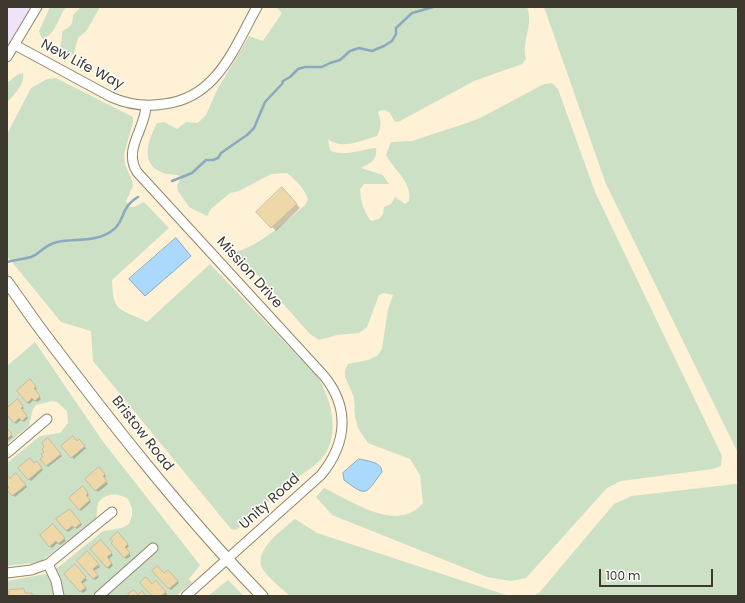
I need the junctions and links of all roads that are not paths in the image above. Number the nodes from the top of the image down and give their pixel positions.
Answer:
1 (37, 7) edge
2 (256, 7) edge
3 (15, 45) junction
4 (7, 57) edge
5 (146, 106) junction
6 (7, 282) edge
7 (47, 418) dead end
8 (7, 453) edge
9 (330, 464) joint
10 (112, 512) dead end
11 (153, 548) dead end
12 (227, 560) junction
13 (48, 564) junction
14 (7, 573) edge
15 (59, 596) edge
16 (99, 596) edge
17 (186, 596) edge
18 (262, 596) edge

1 - 3 street
2 - 5 street, New Life Way
3 - 4 street
3 - 5 street, New Life Way
5 - 9 street, Mission Drive
6 - 12 main road, Bristow Road
7 - 8 street
9 - 12 street, Unity Road
10 - 13 street
11 - 16 street
12 - 17 street, Unity Road
12 - 18 main road, Bristow Road
13 - 14 street
13 - 15 street

